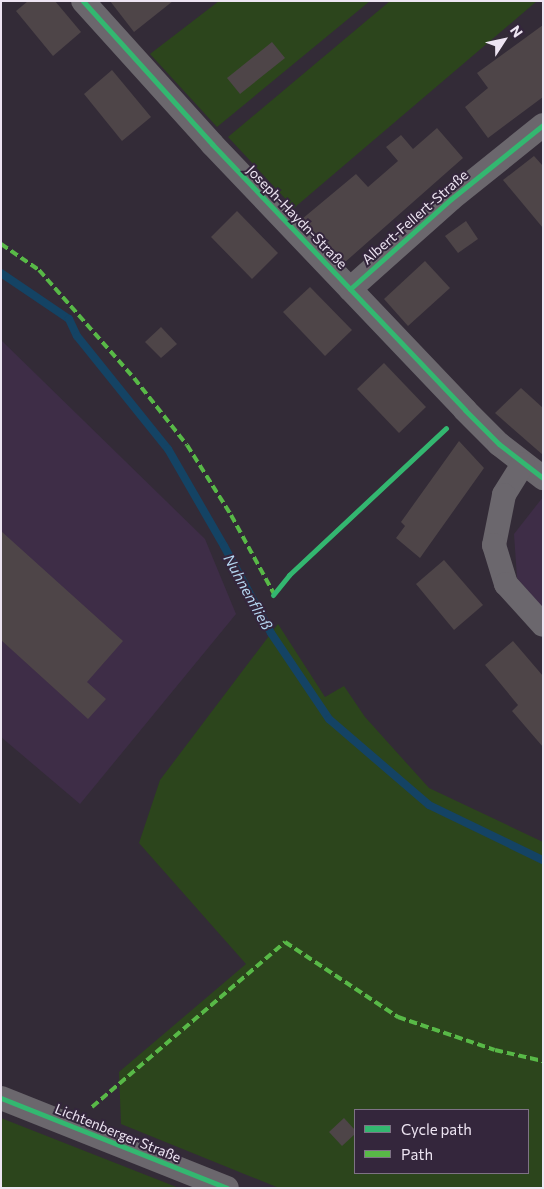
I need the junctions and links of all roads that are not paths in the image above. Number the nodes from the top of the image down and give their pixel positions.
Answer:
1 (83, 1) edge
2 (539, 133) edge
3 (350, 289) junction
4 (523, 464) junction
5 (543, 478) edge
6 (543, 625) edge
7 (1, 1098) edge
8 (227, 1188) edge

1 - 3 street, Joseph-Haydn-Straße
2 - 3 street, Albert-Fellert-Straße
3 - 4 street, Joseph-Haydn-Straße
4 - 5 street, Joseph-Haydn-Straße
4 - 6 street
7 - 8 street, Lichtenberger Straße

